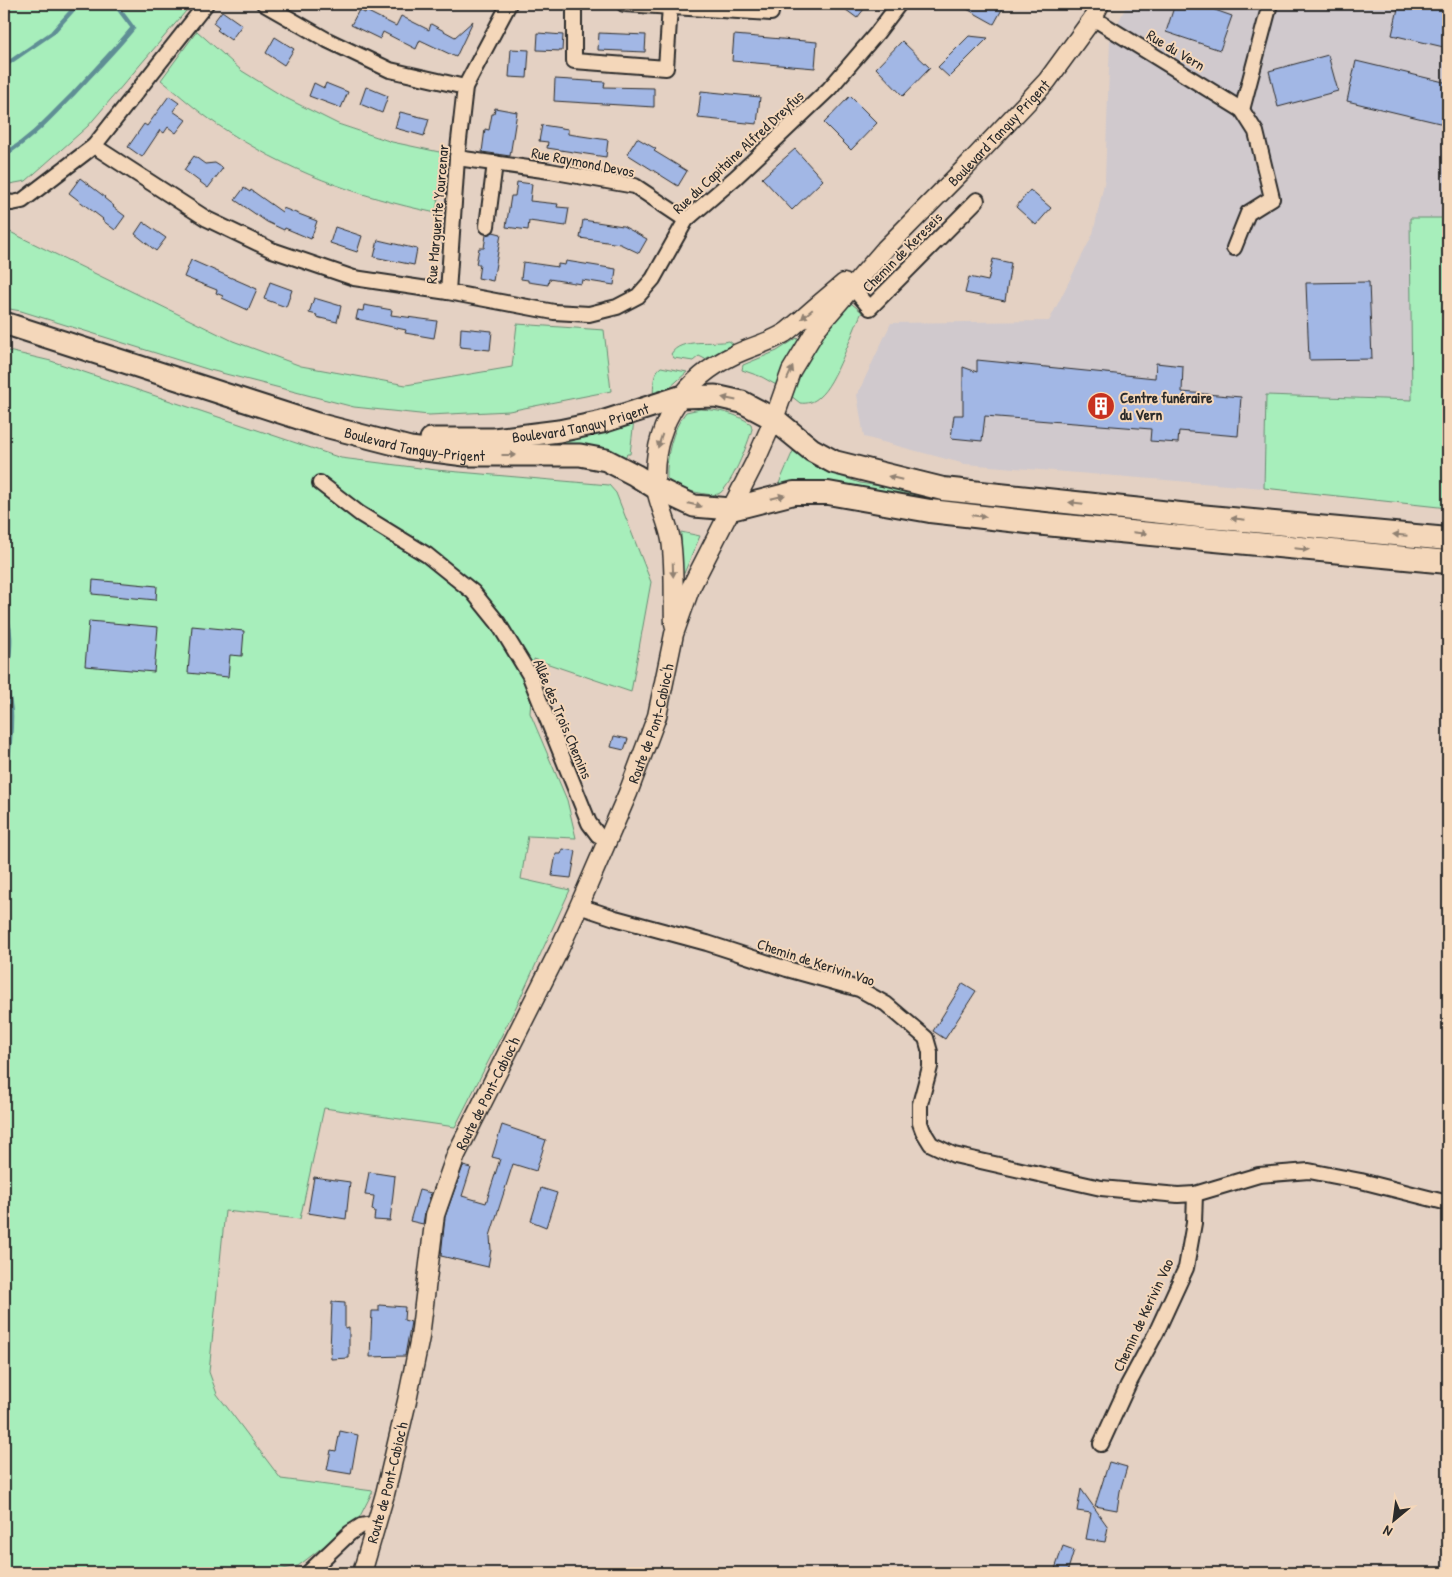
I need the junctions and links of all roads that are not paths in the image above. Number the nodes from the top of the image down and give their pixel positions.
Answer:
1 (206, 4) edge
2 (264, 4) edge
3 (509, 4) edge
4 (574, 4) edge
5 (624, 4) edge
6 (899, 4) edge
7 (1270, 4) edge
8 (670, 6) junction
9 (1097, 11) edge
10 (771, 12) dead end
11 (465, 88) junction
12 (1242, 110) junction
13 (94, 146) junction
14 (456, 158) junction
15 (495, 163) junction
16 (977, 200) dead end
17 (8, 202) edge
18 (686, 220) junction
19 (487, 226) dead end
20 (1234, 248) dead end
21 (885, 249) junction
22 (852, 287) junction
23 (448, 292) junction
24 (4, 323) edge
25 (680, 397) junction
26 (774, 419) junction
27 (358, 434) junction
28 (320, 483) dead end
29 (656, 488) junction
30 (731, 509) junction
31 (1448, 539) edge
32 (1448, 562) edge
33 (674, 634) junction
34 (607, 840) junction
35 (579, 906) junction
36 (1195, 1194) junction
37 (1448, 1203) edge
38 (1100, 1444) dead end
39 (377, 1523) junction
40 (308, 1573) edge
41 (362, 1573) edge

1 - 13 street
2 - 11 street
3 - 11 street, Rue Marguerite Yourcenar
4 - 8 street
5 - 8 street
6 - 18 street, Rue du Capitaine Alfred Dreyfus
7 - 12 street
8 - 10 street
9 - 12 street, Rue du Vern
9 - 21 street, Boulevard Tanguy Prigent
11 - 14 street, Rue Marguerite Yourcenar
12 - 20 street, Rue du Vern
13 - 17 street
13 - 23 street, Rue Marguerite Yourcenar
14 - 15 street, Rue Raymond Devos
14 - 23 street, Rue Marguerite Yourcenar
15 - 18 street, Rue Raymond Devos
15 - 19 street
16 - 22 street, Chemin de Kereseis
18 - 23 street, Rue du Capitaine Alfred Dreyfus
21 - 22 street, Boulevard Tanguy Prigent
21 -> 25 street, Boulevard Tanguy Prigent
26 -> 22 street, Boulevard Tanguy Prigent
24 - 27 main road, Boulevard Tanguy-Prigent
26 -> 25 main road, Boulevard Tanguy Prigent
25 - 27 main road, Boulevard Tanguy Prigent
25 -> 29 street, Boulevard Tanguy Prigent
26 - 30 street
31 -> 26 highway
27 -> 29 main road, Boulevard Tanguy-Prigent
28 - 34 street, Allée des Trois Chemins
29 -> 30 main road, Boulevard Tanguy-Prigent
29 -> 33 street, Route de Pont-Cabioc'h
30 -> 32 highway
30 - 33 street, Route de Pont-Cabioc'h
33 - 34 street, Route de Pont-Cabioc'h
34 - 35 street, Route de Pont-Cabioc'h
35 - 36 street, Chemin de Kerivin Vao
35 - 39 street, Route de Pont-Cabioc'h
36 - 37 street, Chemin de Kerivin Vao
36 - 38 street, Chemin de Kerivin Vao
39 - 40 street
39 - 41 street, Route de Pont-Cabioc'h

